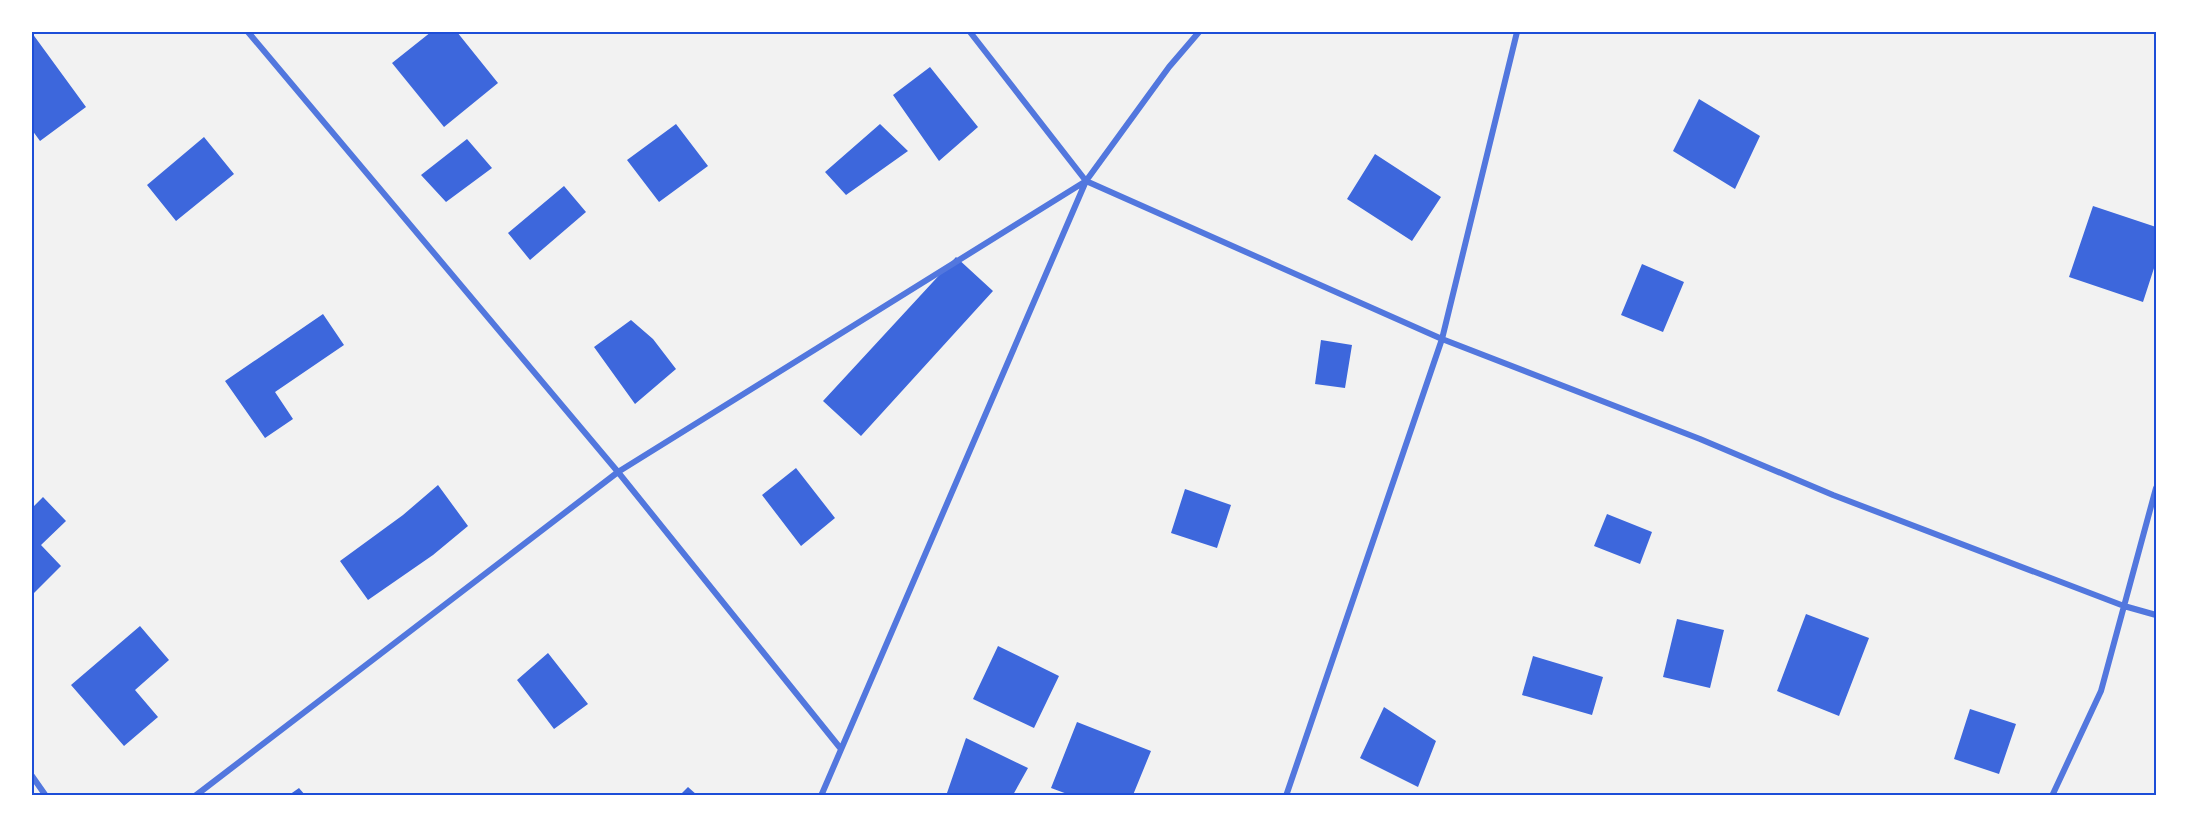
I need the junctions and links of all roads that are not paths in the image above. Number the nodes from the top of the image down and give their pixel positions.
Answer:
1 (248, 32) edge
2 (970, 32) edge
3 (1199, 32) edge
4 (1517, 32) edge
5 (1086, 181) junction
6 (1442, 339) junction
7 (618, 472) junction
8 (2157, 488) edge
9 (2124, 606) junction
10 (2157, 615) edge
11 (841, 749) junction
12 (32, 776) edge
13 (46, 795) edge
14 (195, 795) edge
15 (821, 795) edge
16 (1286, 795) edge
17 (2052, 795) edge

1 - 7 street
2 - 5 street
3 - 5 street
4 - 6 street
5 - 6 street
5 - 7 street
5 - 11 street
6 - 9 street
6 - 16 street
7 - 11 street
7 - 14 street
8 - 9 street
9 - 10 street
9 - 17 street
11 - 15 street
12 - 13 street

